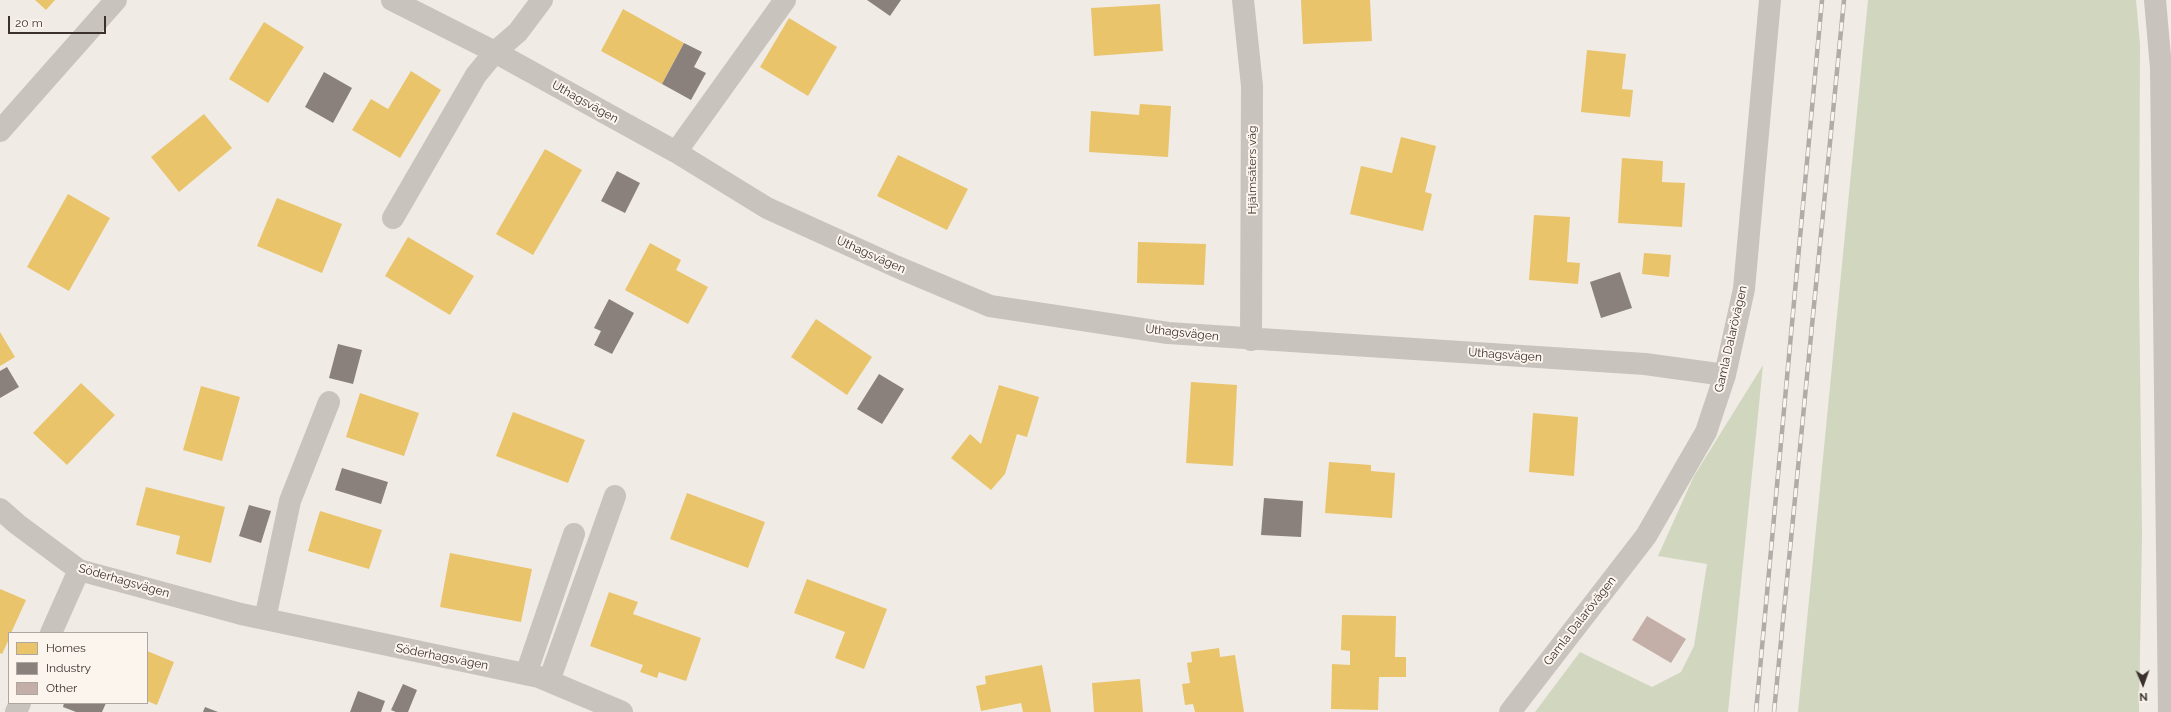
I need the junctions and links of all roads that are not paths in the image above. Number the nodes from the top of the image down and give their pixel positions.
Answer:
1 (116, 0) edge
2 (392, 0) edge
3 (542, 0) edge
4 (785, 0) edge
5 (1242, 0) edge
6 (1770, 0) edge
7 (2154, 0) edge
8 (495, 52) junction
9 (0, 131) edge
10 (676, 152) junction
11 (393, 218) dead end
12 (1251, 340) junction
13 (1725, 375) junction
14 (329, 402) dead end
15 (615, 496) dead end
16 (0, 509) edge
17 (574, 534) dead end
18 (79, 570) junction
19 (264, 619) junction
20 (51, 632) edge
21 (526, 674) junction
22 (549, 681) junction
23 (622, 712) edge
24 (1510, 712) edge
25 (2169, 712) edge

1 - 9 street
2 - 8 street, Uthagsvägen
3 - 8 street
4 - 10 street
5 - 12 street, Hjälmsäters väg
6 - 13 street, Gamla Dalarövägen
7 - 25 street
8 - 10 street, Uthagsvägen
8 - 11 street
10 - 12 street, Uthagsvägen
12 - 13 street, Uthagsvägen
13 - 24 street, Gamla Dalarövägen
14 - 19 street
15 - 22 street
16 - 18 street, Söderhagsvägen
17 - 21 street
18 - 19 street, Söderhagsvägen
18 - 20 street
19 - 21 street, Söderhagsvägen
21 - 22 street, Söderhagsvägen
22 - 23 street, Söderhagsvägen

